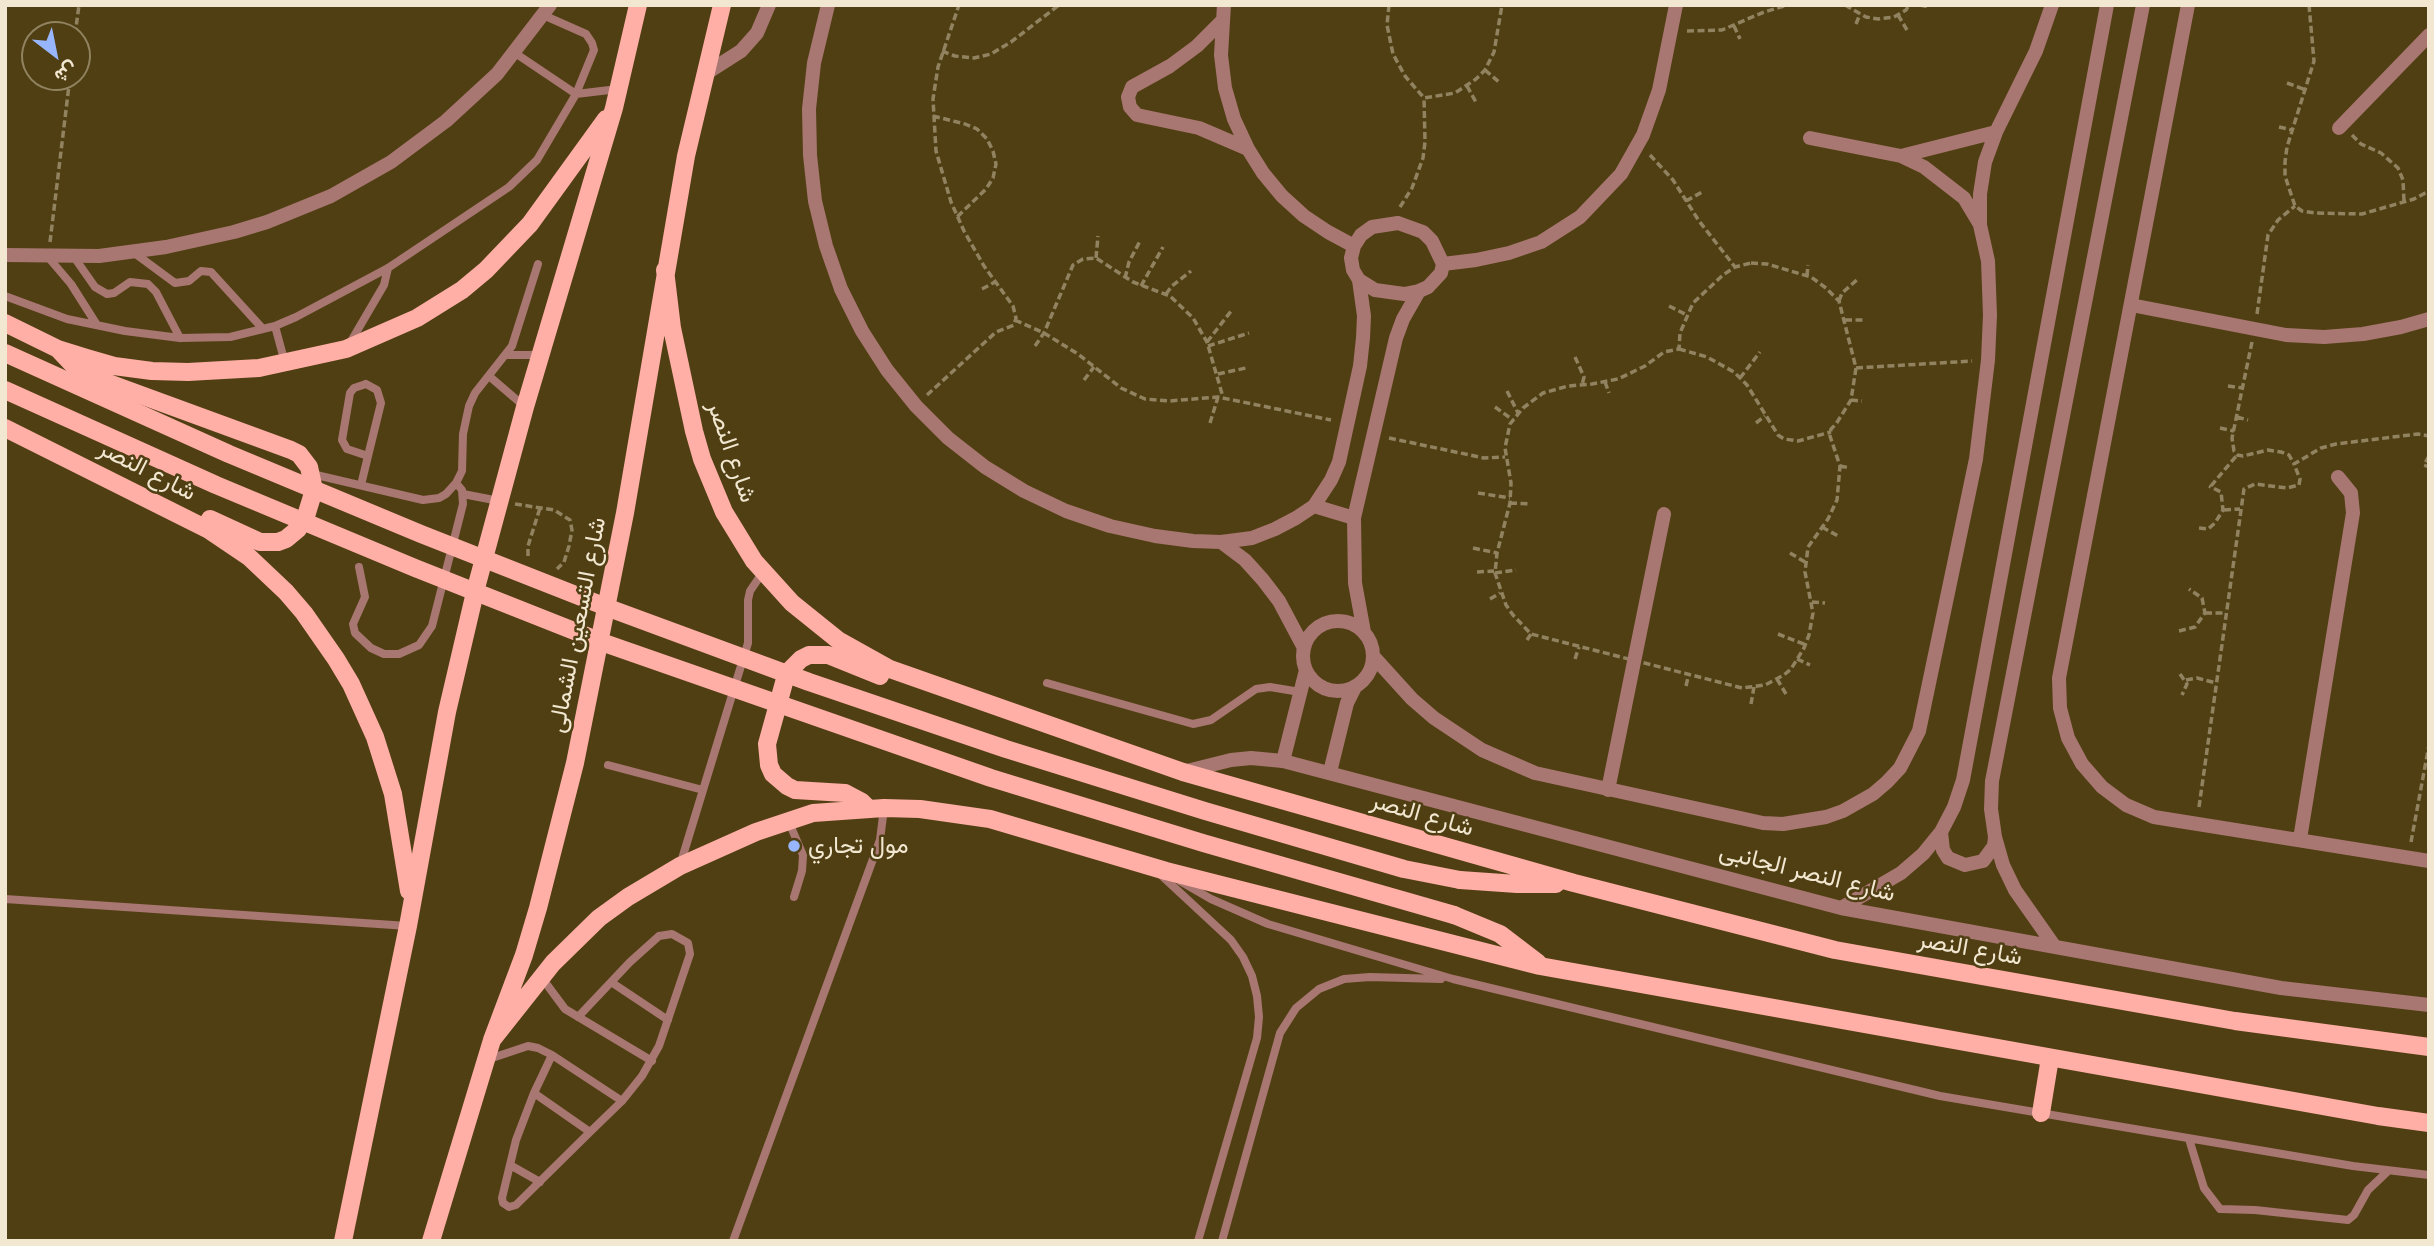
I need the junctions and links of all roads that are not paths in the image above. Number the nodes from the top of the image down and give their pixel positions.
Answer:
1 (638, 5) edge
2 (722, 5) edge
3 (769, 5) edge
4 (828, 5) edge
5 (1224, 5) edge
6 (1676, 5) edge
7 (2052, 5) edge
8 (2107, 5) edge
9 (2143, 5) edge
10 (2188, 5) edge
11 (547, 10) edge
12 (1221, 22) junction
13 (2429, 35) edge
14 (515, 53) junction
15 (705, 74) junction
16 (619, 89) junction
17 (576, 94) junction
18 (614, 108) junction
19 (2341, 127) road end
20 (1996, 132) junction
21 (1810, 138) dead end
22 (1248, 149) junction
23 (1901, 156) junction
24 (1980, 225) junction
25 (1354, 246) junction
26 (133, 252) junction
27 (5, 256) edge
28 (48, 257) junction
29 (74, 257) junction
30 (538, 264) dead end
31 (1443, 264) junction
32 (388, 268) junction
33 (665, 270) junction
34 (1359, 280) junction
35 (1419, 291) junction
36 (5, 296) edge
37 (2131, 305) junction
38 (2429, 319) edge
39 (5, 323) edge
40 (96, 325) junction
41 (275, 326) junction
42 (263, 329) junction
43 (180, 338) junction
44 (58, 348) junction
45 (346, 349) junction
46 (5, 353) edge
47 (506, 355) junction
48 (540, 355) junction
49 (285, 363) junction
50 (489, 376) junction
51 (5, 390) edge
52 (525, 407) junction
53 (5, 428) edge
54 (368, 456) junction
55 (312, 474) junction
56 (2338, 477) dead end
57 (456, 483) junction
58 (361, 485) junction
59 (463, 494) junction
60 (499, 502) junction
61 (1314, 506) junction
62 (1664, 514) dead end
63 (185, 518) junction
64 (1354, 518) junction
65 (1221, 542) junction
66 (359, 567) dead end
67 (763, 572) junction
68 (1364, 632) junction
69 (1304, 648) junction
70 (1373, 656) junction
71 (1306, 670) junction
72 (918, 680) junction
73 (1047, 683) dead end
74 (1355, 687) junction
75 (1300, 692) junction
76 (1283, 761) junction
77 (608, 765) dead end
78 (1183, 772) junction
79 (1329, 772) junction
80 (703, 790) junction
81 (1608, 790) junction
82 (876, 808) junction
83 (788, 820) junction
84 (1941, 832) junction
85 (1995, 837) junction
86 (2300, 839) junction
87 (2429, 861) edge
88 (680, 866) junction
89 (1160, 869) junction
90 (1574, 883) junction
91 (794, 897) dead end
92 (5, 899) edge
93 (411, 905) junction
94 (1841, 908) junction
95 (408, 926) junction
96 (2056, 947) junction
97 (1541, 966) junction
98 (542, 978) junction
99 (1453, 979) junction
100 (611, 982) junction
101 (2429, 1005) edge
102 (578, 1017) junction
103 (668, 1020) junction
104 (492, 1040) junction
105 (2429, 1047) edge
106 (552, 1055) junction
107 (2050, 1058) junction
108 (486, 1060) junction
109 (652, 1061) junction
110 (534, 1093) junction
111 (622, 1101) junction
112 (2041, 1113) junction
113 (2429, 1122) edge
114 (590, 1132) junction
115 (2189, 1139) junction
116 (510, 1165) junction
117 (2388, 1171) junction
118 (2429, 1175) edge
119 (540, 1181) junction
120 (343, 1241) edge
121 (432, 1241) edge
122 (733, 1241) edge
123 (1198, 1241) edge
124 (1222, 1241) edge

1 - 16 main road
2 - 15 main road, شارع التسعين الشمالى
3 - 15 street
4 - 65 street
5 - 12 street
6 - 31 street
7 - 20 street
8 - 84 street
9 - 85 street
10 - 37 street
11 - 14 street
11 - 17 lane
12 - 22 street
12 - 22 street
13 - 19 street
14 - 17 lane
14 - 26 street
15 - 33 main road, شارع التسعين الشمالى
16 - 17 lane
16 - 18 main road
17 - 32 lane
18 - 45 main road
18 - 48 main road
20 - 23 street
20 - 24 street
21 - 23 street
22 - 25 street
23 - 24 street
24 - 81 street
25 - 31 street
25 - 34 street
26 - 29 street
26 - 42 lane
27 - 28 street
28 - 29 street
28 - 40 lane
29 - 43 lane
30 - 47 lane
31 - 35 street
32 - 41 lane
32 - 45 lane
33 - 67 main road, شارع النصر
33 - 104 main road, شارع التسعين الشمالى
34 - 35 street
34 - 61 street
35 - 64 street
36 - 40 lane
37 - 38 street
37 - 86 street
39 - 44 main road
40 - 43 lane
41 - 42 lane
41 - 49 lane
42 - 43 lane
44 - 49 main road
44 - 55 main road
45 - 49 main road
46 - 90 main road, bridge
47 - 48 lane
47 - 50 lane
48 - 52 main road
50 - 52 lane
50 - 57 lane
51 - 97 main road, bridge
52 - 60 main road
53 - 63 main road, شارع النصر
54 - 54 lane
54 - 58 lane
55 - 58 lane
55 - 63 main road
56 - 86 street
57 - 58 lane
57 - 59 lane
59 - 60 lane
59 - 66 lane
60 - 93 main road
61 - 64 street
61 - 65 street
62 - 81 street
63 - 93 main road, شارع النصر
64 - 68 street
65 - 69 street
67 - 72 main road, شارع النصر
67 - 80 lane
68 - 69 street
68 - 70 street
69 - 71 street
70 - 74 street
70 - 81 street
71 - 74 street
71 - 75 street
72 - 78 main road, شارع النصر
72 - 82 main road
73 - 75 lane
74 - 79 street
75 - 76 street
76 - 78 street, شارع النصر الجانبى
76 - 79 street, شارع النصر الجانبى
77 - 80 lane
78 - 90 main road, شارع النصر
79 - 94 street, شارع النصر الجانبى
80 - 88 lane
82 - 83 main road
82 - 89 main road
82 - 122 lane
83 - 88 main road
83 - 91 lane
84 - 85 street
84 - 94 street
85 - 96 street
86 - 87 street
88 - 98 main road
89 - 97 main road
89 - 99 lane
89 - 123 lane
90 - 105 main road, شارع النصر
92 - 95 lane
93 - 95 main road
94 - 96 street, شارع النصر الجانبى
95 - 120 main road
96 - 101 street, شارع النصر الجانبى
97 - 107 main road
98 - 102 lane
98 - 104 main road
99 - 112 lane
99 - 124 lane
100 - 102 lane
100 - 103 lane
100 - 103 lane
102 - 109 lane
103 - 109 lane
104 - 108 main road, شارع التسعين الشمالى
106 - 108 lane
106 - 110 lane
106 - 111 lane
107 - 112 main road
107 - 113 main road
108 - 121 main road, شارع التسعين الشمالى
109 - 111 lane
110 - 114 lane
110 - 116 lane
111 - 114 lane
112 - 115 lane
114 - 119 lane
115 - 117 lane
115 - 117 lane
116 - 119 lane
116 - 119 lane
117 - 118 lane

